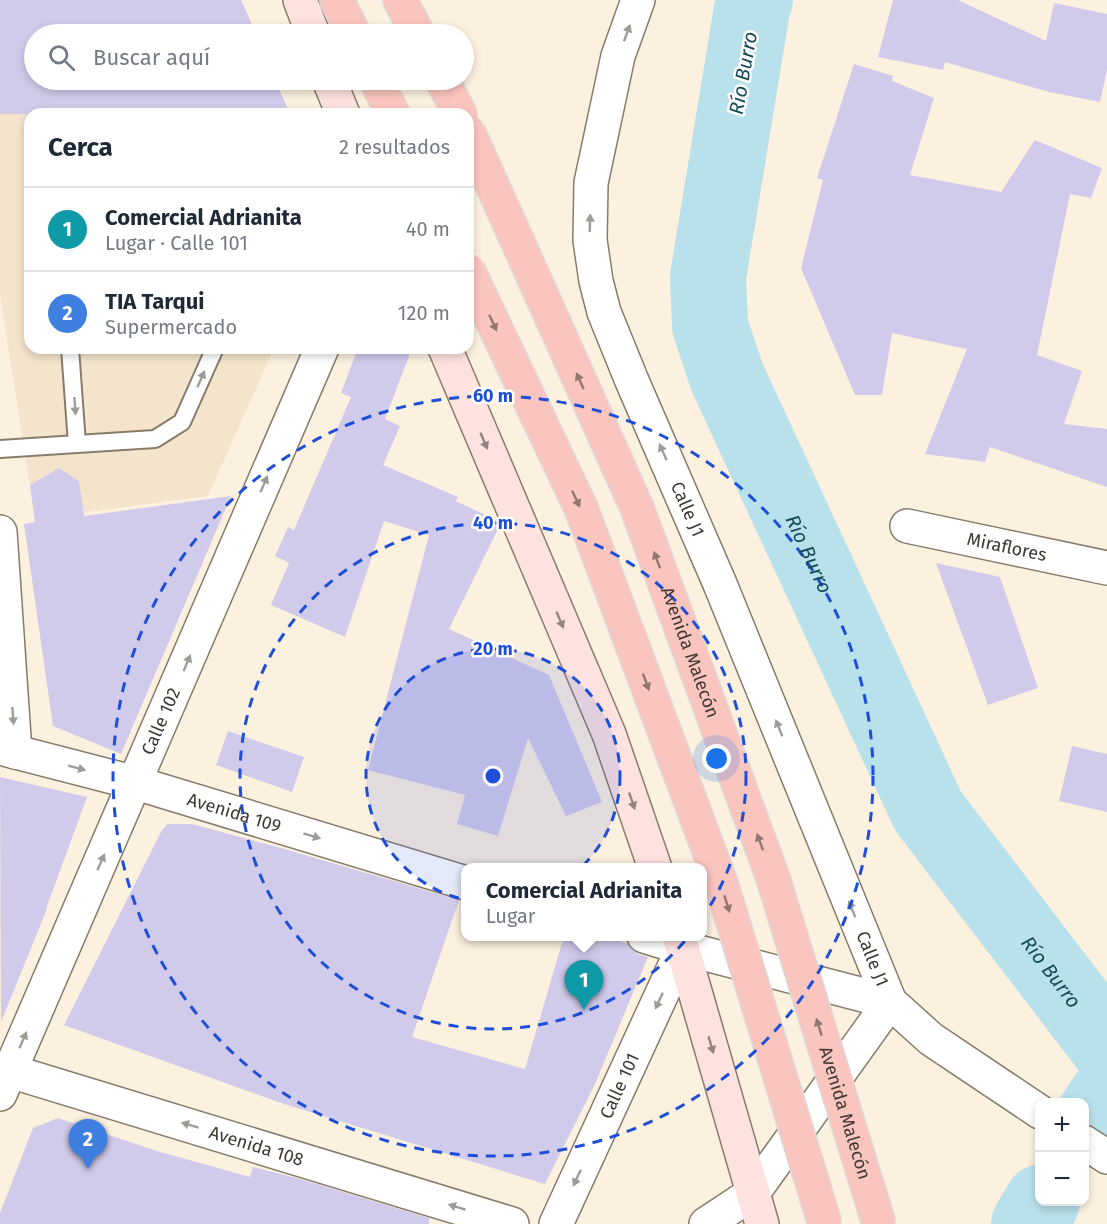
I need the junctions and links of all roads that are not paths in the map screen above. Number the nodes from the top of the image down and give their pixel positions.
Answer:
1 (300, 0) edge
2 (337, 0) edge
3 (400, 0) edge
4 (638, 0) edge
5 (309, 24) edge
6 (349, 24) edge
7 (413, 24) edge
8 (381, 90) edge
9 (447, 90) edge
10 (390, 108) edge
11 (457, 108) edge
12 (474, 144) edge
13 (474, 283) edge
14 (70, 354) edge
15 (212, 354) edge
16 (319, 354) edge
17 (448, 354) edge
18 (77, 444) junction
19 (0, 449) edge
20 (907, 526) dead end
21 (0, 532) edge
22 (1107, 568) edge
23 (8, 750) edge
24 (136, 783) junction
25 (654, 863) edge
26 (461, 882) edge
27 (681, 942) edge
28 (890, 1002) junction
29 (3, 1077) edge
30 (1035, 1109) edge
31 (1089, 1145) edge
32 (1107, 1157) edge
33 (753, 1193) junction
34 (513, 1224) edge
35 (556, 1224) edge
36 (706, 1224) edge
37 (762, 1224) edge
38 (825, 1224) edge
39 (879, 1224) edge

1 - 5 main road
2 - 6 main road
3 - 7 main road
28 -> 4 street, Calle J1
8 - 10 main road
9 - 11 main road
39 -> 12 main road, Avenida Malecón, bridge
13 -> 38 main road, bridge
14 -> 18 lane
18 -> 15 lane
24 -> 16 street, Calle 102
17 -> 25 main road
18 - 19 lane
20 - 22 street, Miraflores
21 -> 23 street
23 -> 24 street, Avenida 109
24 -> 26 street, Avenida 109
29 -> 24 street, Calle 102
27 - 28 street
27 -> 33 main road
27 -> 35 street, Calle 101
28 - 30 street
28 - 33 street
34 -> 29 street, Avenida 108
31 - 32 street
33 - 36 street
33 - 37 main road

